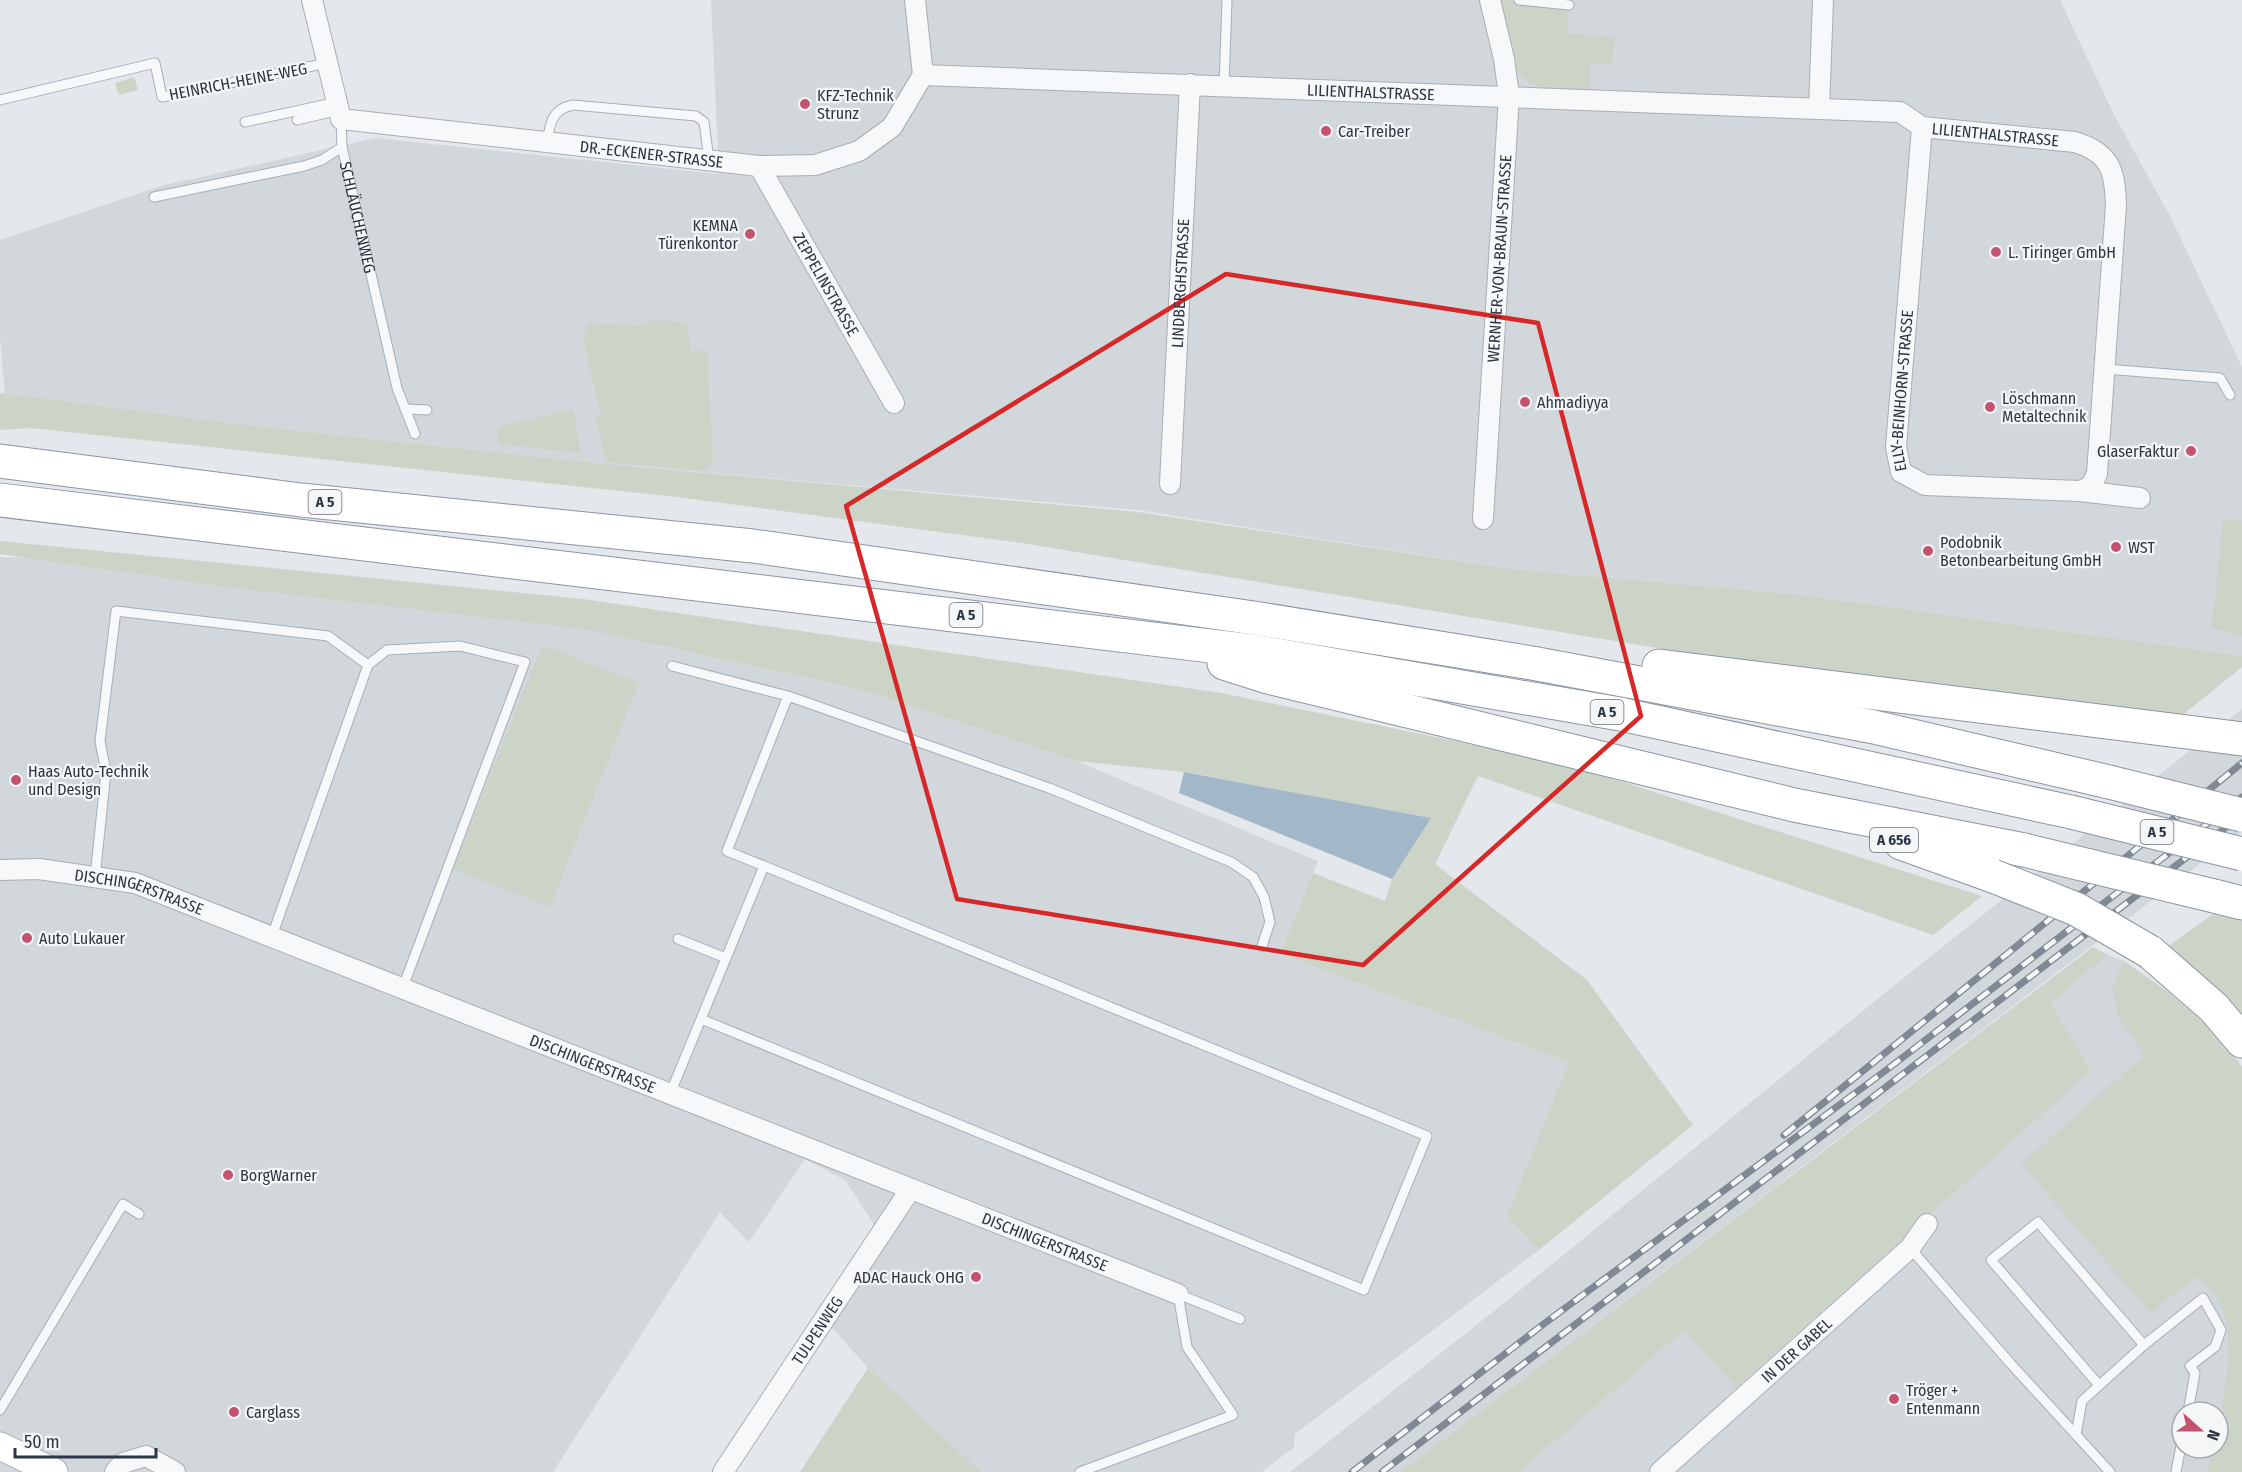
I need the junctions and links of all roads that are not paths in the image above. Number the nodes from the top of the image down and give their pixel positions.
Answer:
1 (312, 0) edge
2 (915, 0) edge
3 (1227, 0) edge
4 (1490, 0) edge
5 (1519, 0) edge
6 (1823, 0) edge
7 (1569, 5) dead end
8 (327, 63) junction
9 (923, 75) junction
10 (1190, 84) junction
11 (1224, 86) junction
12 (1509, 96) junction
13 (0, 100) edge
14 (1819, 109) junction
15 (339, 110) junction
16 (297, 120) dead end
17 (245, 122) dead end
18 (1922, 127) junction
19 (547, 142) junction
20 (342, 147) junction
21 (709, 160) junction
22 (759, 166) junction
23 (154, 197) dead end
24 (2105, 369) junction
25 (2230, 394) dead end
26 (894, 403) dead end
27 (405, 409) junction
28 (427, 410) dead end
29 (415, 434) dead end
30 (0, 461) edge
31 (1170, 484) dead end
32 (2080, 491) junction
33 (2140, 498) dead end
34 (0, 500) edge
35 (1483, 519) dead end
36 (1139, 635) junction
37 (1532, 663) junction
38 (368, 665) junction
39 (672, 666) dead end
40 (788, 696) junction
41 (2242, 739) edge
42 (1794, 805) junction
43 (2242, 815) edge
44 (2242, 854) edge
45 (764, 866) junction
46 (0, 870) edge
47 (95, 877) junction
48 (2228, 900) edge
49 (272, 936) junction
50 (678, 939) dead end
51 (1262, 946) dead end
52 (726, 958) junction
53 (403, 987) junction
54 (701, 1019) junction
55 (2242, 1041) edge
56 (670, 1094) junction
57 (910, 1190) junction
58 (139, 1214) dead end
59 (1927, 1224) dead end
60 (1910, 1248) junction
61 (1178, 1294) junction
62 (1240, 1318) dead end
63 (2144, 1345) junction
64 (2098, 1384) junction
65 (2190, 1400) edge
66 (0, 1410) edge
67 (2076, 1435) junction
68 (0, 1446) edge
69 (54, 1472) edge
70 (115, 1472) edge
71 (175, 1472) edge
72 (723, 1472) edge
73 (1080, 1472) edge
74 (1660, 1472) edge
75 (2110, 1472) edge

1 - 8 street, SCHLÄUCHENWEG
2 - 9 street
3 - 11 lane
4 - 12 street, WERNHER-VON-BRAUN-STRASSE
5 - 7 lane
6 - 14 street
8 - 13 lane, HEINRICH-HEINE-WEG
8 - 15 street, SCHLÄUCHENWEG
9 - 10 street, LILIENTHALSTRASSE
9 - 22 street, DR.-ECKENER-STRASSE
10 - 11 street, LILIENTHALSTRASSE
10 - 31 street, LINDBERGHSTRASSE
11 - 12 street, LILIENTHALSTRASSE
12 - 14 street, LILIENTHALSTRASSE
12 - 35 street, WERNHER-VON-BRAUN-STRASSE
14 - 18 street, LILIENTHALSTRASSE
15 - 16 lane
15 - 17 lane
15 - 19 street, DR.-ECKENER-STRASSE
15 - 20 lane, SCHLÄUCHENWEG
18 - 24 street, LILIENTHALSTRASSE
18 - 32 street, ELLY-BEINHORN-STRASSE
19 - 21 street, DR.-ECKENER-STRASSE
19 - 21 lane
20 - 23 lane
20 - 27 lane, SCHLÄUCHENWEG
21 - 22 street, DR.-ECKENER-STRASSE
22 - 26 street, ZEPPELINSTRASSE
24 - 25 lane
24 - 32 street
27 - 28 lane
27 - 29 lane, SCHLÄUCHENWEG
30 - 37 highway, A 5
32 - 33 street, ELLY-BEINHORN-STRASSE
34 - 36 highway, A 5
36 - 42 highway
36 - 44 highway, A 5, bridge
37 - 41 highway, A 5
37 - 43 highway, A 5, bridge
38 - 47 lane
38 - 49 lane
38 - 53 lane
39 - 40 lane
40 - 45 lane
40 - 51 lane
42 - 48 highway, bridge
42 - 55 highway, A 656, bridge
45 - 52 lane
45 - 54 lane
46 - 47 street, DISCHINGERSTRASSE
47 - 49 street, DISCHINGERSTRASSE
49 - 53 street, DISCHINGERSTRASSE
50 - 52 lane
52 - 54 lane
53 - 56 street, DISCHINGERSTRASSE
54 - 56 lane
56 - 57 street, DISCHINGERSTRASSE
57 - 61 street, DISCHINGERSTRASSE
57 - 72 street, TULPENWEG
58 - 66 lane
59 - 60 street, IN DER GABEL
60 - 67 lane
60 - 74 street, IN DER GABEL
61 - 62 lane
61 - 73 lane
63 - 64 lane
63 - 64 lane
63 - 65 lane
64 - 67 lane
67 - 75 lane
68 - 69 main road
70 - 71 street

